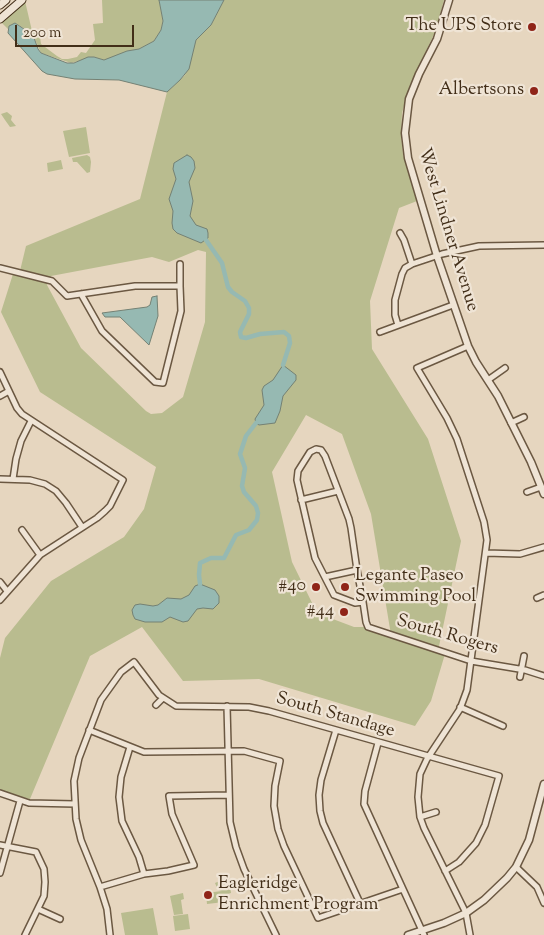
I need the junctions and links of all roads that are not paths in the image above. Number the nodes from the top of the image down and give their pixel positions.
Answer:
1 (6, 0) edge
2 (22, 0) edge
3 (449, 0) edge
4 (0, 5) edge
5 (0, 19) edge
6 (400, 233) dead end
7 (544, 246) edge
8 (437, 256) junction
9 (180, 264) dead end
10 (412, 264) junction
11 (0, 268) edge
12 (180, 286) junction
13 (81, 294) junction
14 (453, 305) junction
15 (398, 325) junction
16 (380, 332) dead end
17 (468, 346) junction
18 (505, 368) dead end
19 (0, 372) edge
20 (488, 380) junction
21 (9, 391) junction
22 (0, 396) edge
23 (524, 416) dead end
24 (31, 421) junction
25 (511, 423) junction
26 (0, 479) edge
27 (14, 480) junction
28 (543, 490) edge
29 (338, 491) junction
30 (527, 492) dead end
31 (301, 500) junction
32 (82, 527) junction
33 (22, 530) dead end
34 (544, 547) edge
35 (486, 553) junction
36 (40, 554) junction
37 (358, 570) junction
38 (325, 577) junction
39 (0, 582) edge
40 (7, 591) junction
41 (544, 595) edge
42 (537, 598) dead end
43 (0, 600) edge
44 (363, 602) junction
45 (524, 656) dead end
46 (471, 661) junction
47 (522, 669) junction
48 (544, 676) edge
49 (520, 677) dead end
50 (163, 698) junction
51 (156, 705) dead end
52 (227, 706) junction
53 (460, 707) junction
54 (503, 726) dead end
55 (89, 730) junction
56 (336, 730) junction
57 (378, 743) junction
58 (130, 747) junction
59 (228, 750) junction
60 (428, 757) junction
61 (544, 786) edge
62 (0, 793) edge
63 (229, 795) junction
64 (411, 797) dead end
65 (418, 797) junction
66 (20, 800) junction
67 (75, 804) junction
68 (436, 812) dead end
69 (420, 817) junction
70 (0, 845) edge
71 (8, 847) junction
72 (516, 867) junction
73 (445, 871) junction
74 (0, 873) edge
75 (144, 874) junction
76 (100, 888) junction
77 (403, 889) junction
78 (360, 903) junction
79 (544, 903) edge
80 (38, 909) junction
81 (466, 913) junction
82 (60, 919) dead end
83 (424, 933) edge
84 (25, 935) edge
85 (110, 935) edge
86 (276, 935) edge
87 (408, 935) edge
88 (470, 935) edge

1 - 4 main road
2 - 5 main road
3 - 8 street, West Lindner Avenue
6 - 10 street
7 - 8 street
8 - 10 street
8 - 14 street, West Lindner Avenue
9 - 12 street
10 - 15 street
11 - 13 street
12 - 13 street
12 - 13 street
14 - 15 street
14 - 17 street, West Lindner Avenue
15 - 16 street
17 - 20 street, West Lindner Avenue
17 - 35 street
18 - 20 street
19 - 21 street
20 - 25 street, West Lindner Avenue
21 - 22 street
21 - 24 street
23 - 25 street
24 - 27 street
24 - 32 street
25 - 28 street, West Lindner Avenue
26 - 27 street
27 - 32 street
28 - 30 street, West Lindner Avenue
29 - 31 street
29 - 31 street, South Rogers
29 - 37 street, South Rogers
31 - 38 street, South Rogers
32 - 36 street
33 - 36 street
34 - 35 street
35 - 46 street
36 - 40 street
37 - 38 street
37 - 44 street, South Rogers
38 - 44 street, South Rogers
39 - 40 street
40 - 43 street
41 - 42 street
44 - 46 street, South Rogers
45 - 47 street
46 - 47 street, South Rogers
46 - 53 street
47 - 48 street, South Rogers
47 - 49 street
50 - 51 street
50 - 52 street, South Standage
50 - 55 street
52 - 56 street, South Standage
52 - 59 street
53 - 54 street
53 - 60 street
55 - 58 street
55 - 67 street
56 - 57 street, South Standage
56 - 78 street
57 - 60 street, South Standage
57 - 77 street
58 - 59 street
58 - 75 street
59 - 63 street
59 - 78 street
60 - 65 street
60 - 73 street, South Standage
61 - 72 street
62 - 66 street
63 - 75 street
63 - 86 street
64 - 65 street
65 - 69 street
66 - 67 street
66 - 71 street
67 - 76 street
68 - 69 street
69 - 73 street
70 - 71 street
71 - 74 street
71 - 80 street
72 - 79 street
72 - 81 street
73 - 81 street
75 - 76 street
76 - 85 street
77 - 78 street
77 - 83 street
80 - 82 street
80 - 84 street
81 - 83 street
81 - 88 street
83 - 87 street

